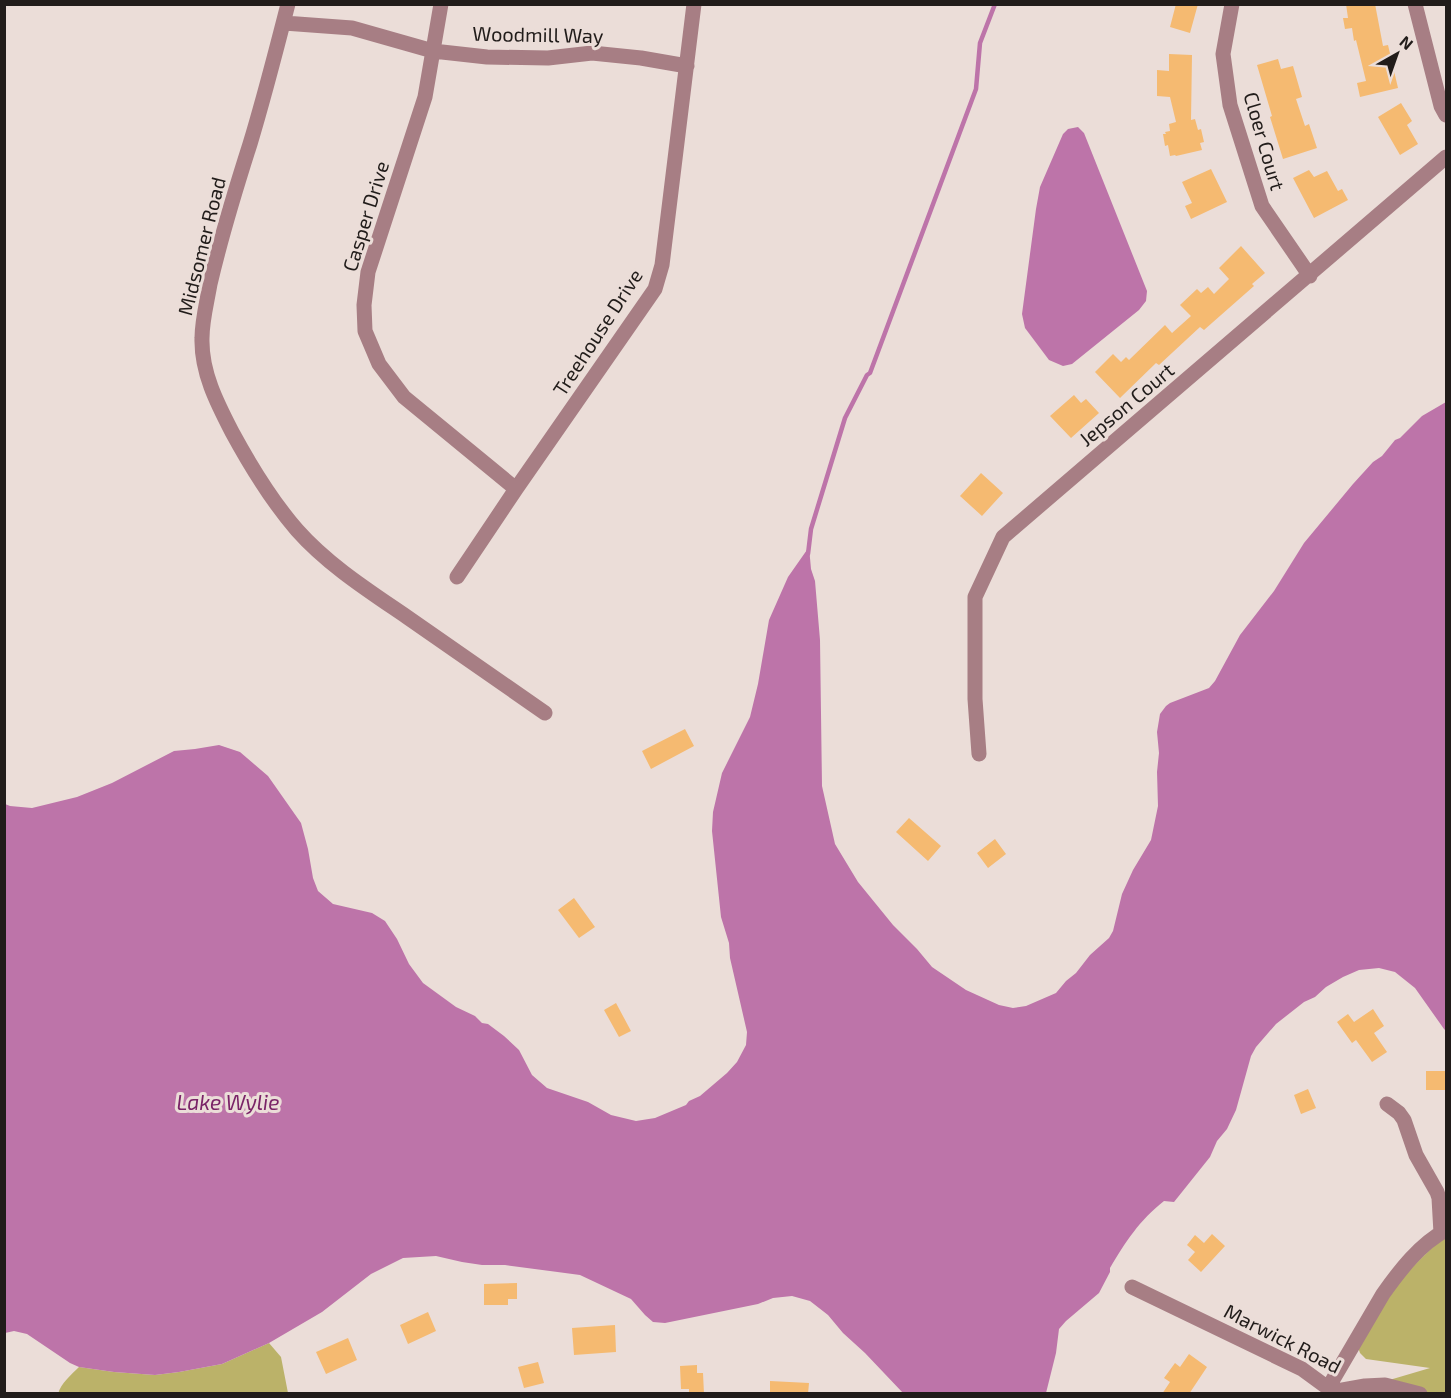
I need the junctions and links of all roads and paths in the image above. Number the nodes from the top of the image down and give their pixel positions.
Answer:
1 (288, 4) edge
2 (441, 4) edge
3 (694, 4) edge
4 (1232, 4) edge
5 (1415, 4) edge
6 (284, 23) junction
7 (433, 51) junction
8 (687, 66) junction
9 (1446, 115) edge
10 (1446, 158) edge
11 (1310, 276) junction
12 (516, 489) junction
13 (457, 577) dead end
14 (545, 713) dead end
15 (979, 754) dead end
16 (1387, 1104) dead end
17 (1444, 1231) edge
18 (1132, 1287) dead end
19 (1328, 1388) junction
20 (1420, 1394) edge

1 - 6 street, Midsomer Road
2 - 7 street, Casper Drive
3 - 8 street, Treehouse Drive
4 - 11 street, Cloer Court
5 - 9 street
6 - 7 street, Woodmill Way
6 - 14 street, Midsomer Road
7 - 8 street, Woodmill Way
7 - 12 street, Casper Drive
8 - 12 street, Treehouse Drive
10 - 11 street, Jepson Court
11 - 15 street, Jepson Court
12 - 13 street, Treehouse Drive
16 - 17 street
17 - 19 street
18 - 19 street, Marwick Road
19 - 20 street, Marwick Road

